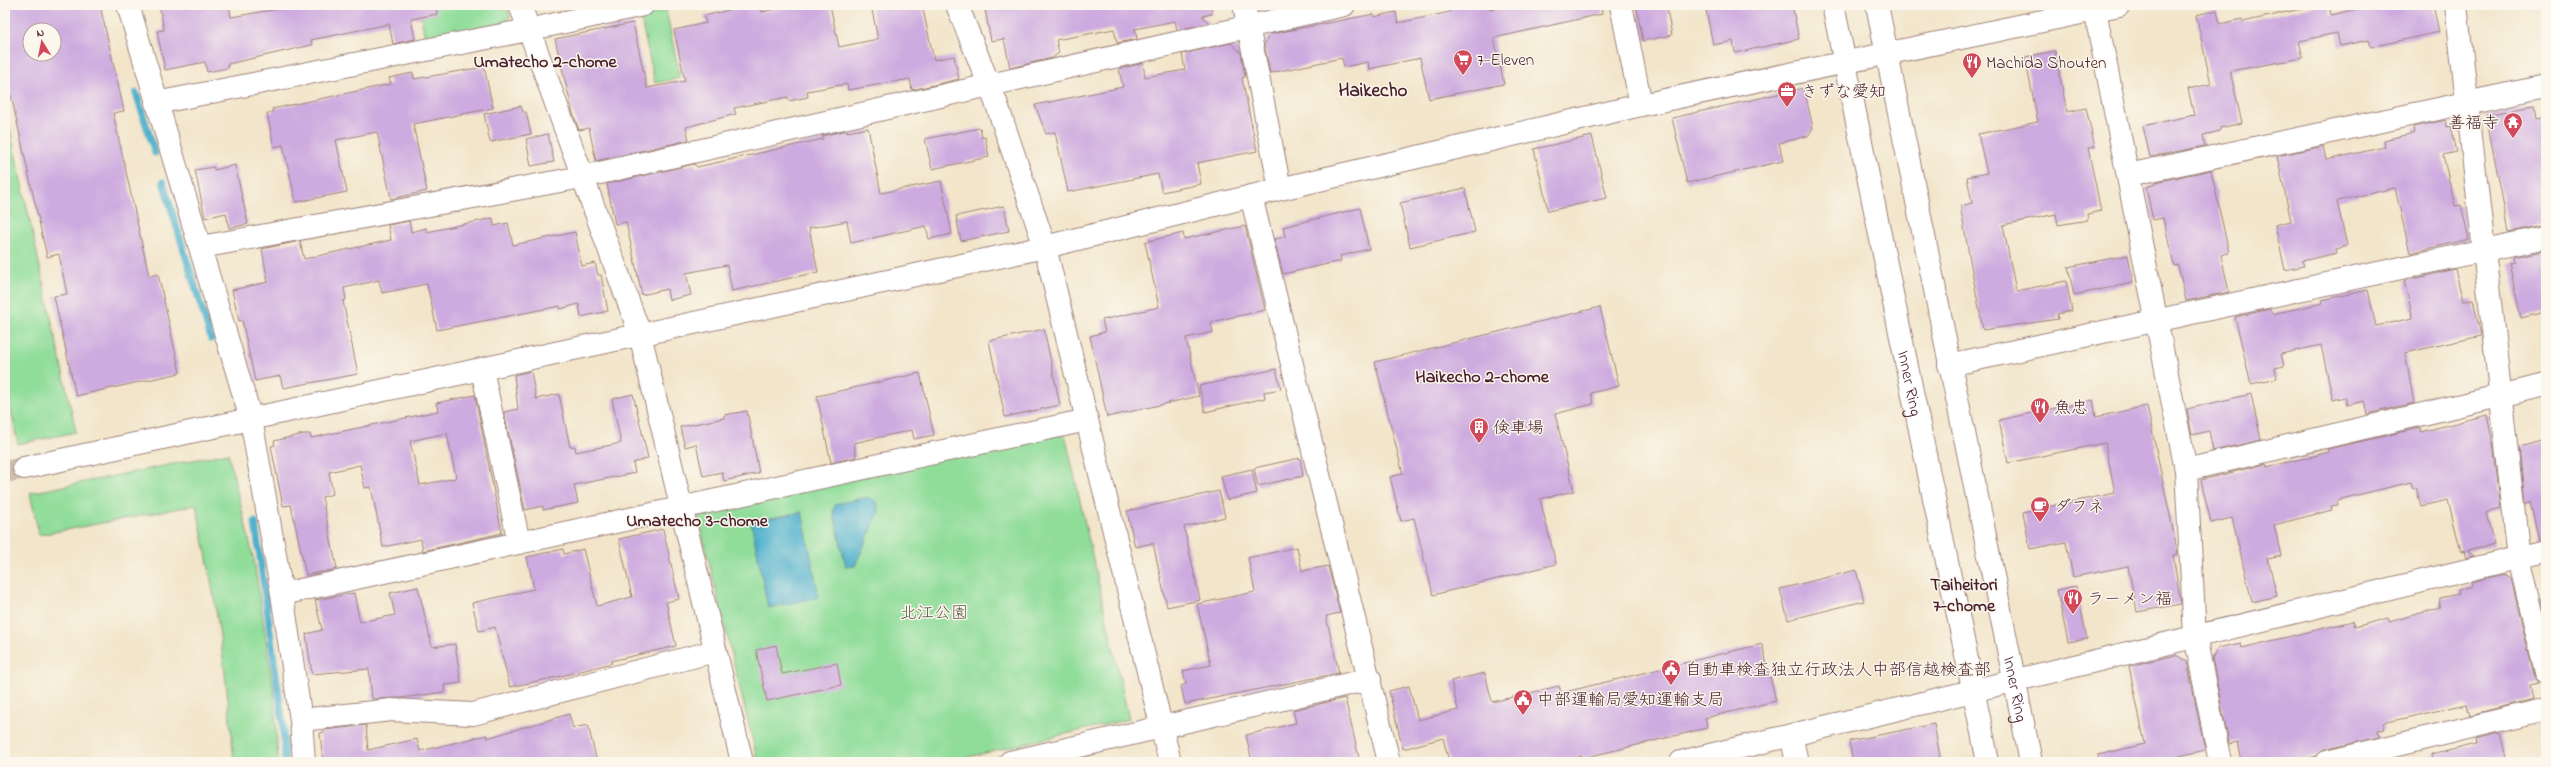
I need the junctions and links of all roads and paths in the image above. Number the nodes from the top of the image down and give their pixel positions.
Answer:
1 (128, 5) edge
2 (520, 5) edge
3 (643, 5) edge
4 (957, 5) edge
5 (1244, 5) edge
6 (1344, 5) edge
7 (1621, 5) edge
8 (1833, 5) edge
9 (1878, 5) edge
10 (2119, 5) edge
11 (2456, 5) edge
12 (2094, 8) edge
13 (1248, 26) junction
14 (528, 30) junction
15 (1887, 53) junction
16 (1845, 62) junction
17 (988, 86) junction
18 (2546, 86) edge
19 (156, 103) junction
20 (2468, 103) junction
21 (1641, 105) junction
22 (2128, 175) junction
23 (582, 177) junction
24 (1280, 189) junction
25 (1251, 196) junction
26 (2546, 237) edge
27 (1045, 247) junction
28 (201, 248) junction
29 (2485, 251) junction
30 (2157, 322) junction
31 (640, 334) junction
32 (1949, 365) junction
33 (482, 369) junction
34 (2546, 385) edge
35 (2501, 395) junction
36 (251, 419) junction
37 (1087, 420) junction
38 (24, 468) tunnel mouth
39 (2186, 470) junction
40 (680, 509) junction
41 (519, 543) junction
42 (2546, 551) edge
43 (2519, 558) junction
44 (282, 594) junction
45 (2195, 636) junction
46 (715, 651) junction
47 (2546, 672) edge
48 (1370, 680) junction
49 (2015, 680) junction
50 (1974, 691) junction
51 (2546, 709) edge
52 (301, 720) junction
53 (1162, 727) junction
54 (1792, 735) junction
55 (304, 762) edge
56 (742, 762) edge
57 (1010, 762) edge
58 (1170, 762) edge
59 (1389, 762) edge
60 (1681, 762) edge
61 (1797, 762) edge
62 (1988, 762) edge
63 (2031, 762) edge
64 (2220, 762) edge
65 (2327, 762) edge

1 - 19 street
2 - 14 street
3 - 14 street
4 - 17 street
5 - 13 street
6 - 13 street
7 - 21 street
8 - 16 street, Inner Ring
9 - 15 street, Inner Ring
10 - 12 street
11 - 20 street
12 - 15 street
12 - 22 street
13 - 17 street
13 - 24 street
14 - 19 street
14 - 23 street
15 - 16 street
15 - 32 street, Inner Ring
16 - 21 street
16 - 50 street, Inner Ring
17 - 23 street
17 - 27 street
18 - 20 street
19 - 28 street
20 - 22 street
20 - 29 street
21 - 24 street
22 - 30 street
23 - 28 street
23 - 31 street
24 - 25 street
25 - 27 street
25 - 48 street
26 - 29 street
27 - 31 street
27 - 37 street
28 - 36 street
29 - 30 street
29 - 35 street
30 - 32 street
30 - 39 street
31 - 33 street
31 - 40 street
32 - 49 street, Inner Ring
33 - 36 street
33 - 41 street
34 - 35 street
35 - 39 street
35 - 43 street
36 - 38 street
36 - 44 street
37 - 40 street
37 - 53 street
39 - 45 street
40 - 41 street
40 - 46 street
41 - 44 street
42 - 43 street
43 - 45 street
43 - 47 street
44 - 52 street
45 - 49 street
45 - 64 street
46 - 52 street
46 - 56 street
48 - 53 street
48 - 59 street
49 - 50 street
49 - 63 street, Inner Ring
50 - 54 street
50 - 62 street, Inner Ring
51 - 65 street
52 - 55 street
53 - 57 street
53 - 58 street
54 - 60 street
54 - 61 street

